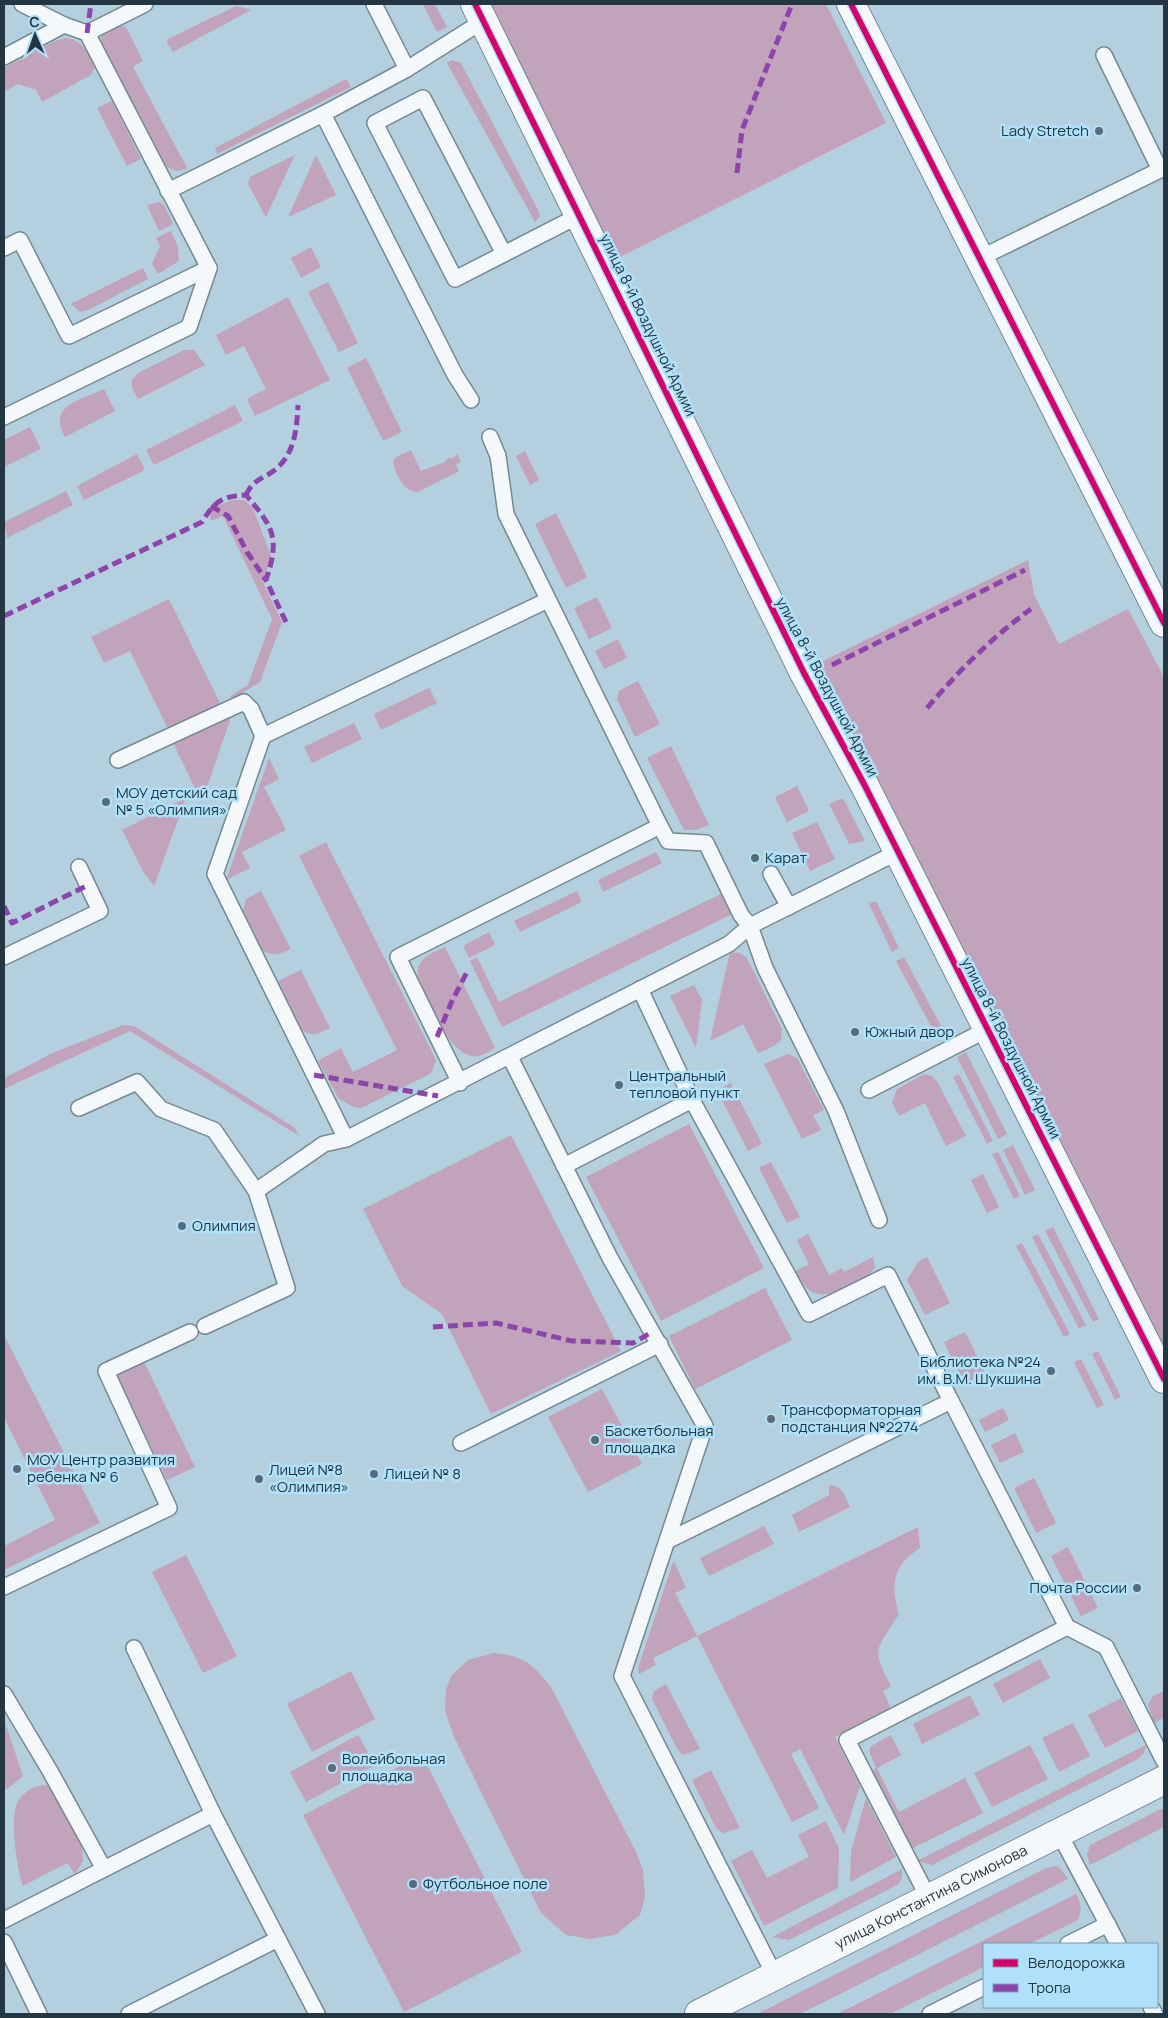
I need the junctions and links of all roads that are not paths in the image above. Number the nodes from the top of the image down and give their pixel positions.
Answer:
1 (22, 4) edge
2 (145, 4) edge
3 (374, 4) edge
4 (851, 4) edge
5 (479, 12) edge
6 (64, 25) junction
7 (87, 32) junction
8 (1104, 55) dead end
9 (4, 57) edge
10 (406, 69) junction
11 (323, 114) junction
12 (1162, 169) edge
13 (168, 191) junction
14 (580, 215) junction
15 (4, 248) edge
16 (504, 254) junction
17 (980, 258) junction
18 (209, 268) junction
19 (471, 400) dead end
20 (4, 417) edge
21 (490, 437) dead end
22 (548, 600) junction
23 (1164, 622) edge
24 (263, 736) junction
25 (118, 760) dead end
26 (660, 826) junction
27 (898, 852) junction
28 (79, 867) dead end
29 (771, 874) dead end
30 (789, 907) junction
31 (750, 926) junction
32 (4, 958) edge
33 (640, 989) junction
34 (988, 1029) junction
35 (510, 1057) junction
36 (460, 1082) junction
37 (869, 1090) dead end
38 (692, 1100) junction
39 (79, 1108) dead end
40 (346, 1139) junction
41 (564, 1166) junction
42 (256, 1191) junction
43 (880, 1220) dead end
44 (205, 1326) dead end
45 (190, 1332) dead end
46 (660, 1344) junction
47 (1164, 1379) edge
48 (951, 1401) junction
49 (461, 1444) dead end
50 (667, 1541) junction
51 (4, 1587) edge
52 (1067, 1627) junction
53 (134, 1648) dead end
54 (4, 1694) edge
55 (1164, 1761) edge
56 (1164, 1780) edge
57 (213, 1814) junction
58 (1059, 1833) junction
59 (104, 1869) junction
60 (929, 1899) junction
61 (4, 1920) edge
62 (1108, 1924) junction
63 (278, 1939) junction
64 (4, 1942) edge
65 (1070, 1943) edge
66 (1118, 1943) edge
67 (775, 1976) junction
68 (983, 1988) edge
69 (39, 2014) edge
70 (129, 2014) edge
71 (317, 2014) edge
72 (699, 2014) edge
73 (930, 2014) edge

1 - 6 lane
2 - 7 lane
3 - 10 lane
4 - 17 street
5 - 10 lane
5 - 14 street, улица 8-й Воздушной Армии
6 - 7 lane
6 - 9 lane
7 - 13 lane
8 - 12 lane
10 - 11 lane
11 - 13 lane
11 - 19 lane
12 - 17 lane
13 - 18 lane
14 - 16 lane
14 - 27 street, улица 8-й Воздушной Армии
15 - 18 lane
16 - 16 lane
17 - 23 street
18 - 20 lane
21 - 22 lane
22 - 24 lane
22 - 26 lane
24 - 25 lane
24 - 40 lane
26 - 31 lane
26 - 36 lane
27 - 30 lane
27 - 34 street, улица 8-й Воздушной Армии
28 - 32 lane
29 - 30 lane
30 - 31 lane
31 - 33 lane
31 - 43 lane
33 - 35 lane
33 - 38 lane
34 - 37 lane
34 - 47 street, улица 8-й Воздушной Армии
35 - 36 lane
35 - 41 lane
36 - 40 lane
38 - 41 lane
38 - 48 lane
39 - 42 lane
40 - 42 lane
41 - 46 lane
42 - 44 lane
45 - 51 lane
46 - 49 lane
46 - 50 lane
48 - 50 lane
48 - 52 lane
50 - 67 lane
52 - 55 lane
52 - 60 lane
53 - 57 lane
54 - 59 lane
56 - 58 street, улица Константина Симонова
57 - 59 lane
57 - 63 lane
58 - 60 street, улица Константина Симонова
58 - 62 lane
59 - 61 lane
60 - 67 street, улица Константина Симонова
62 - 65 lane
62 - 66 lane
63 - 70 lane
63 - 71 lane
64 - 69 lane
67 - 72 street, улица Константина Симонова
68 - 73 lane

